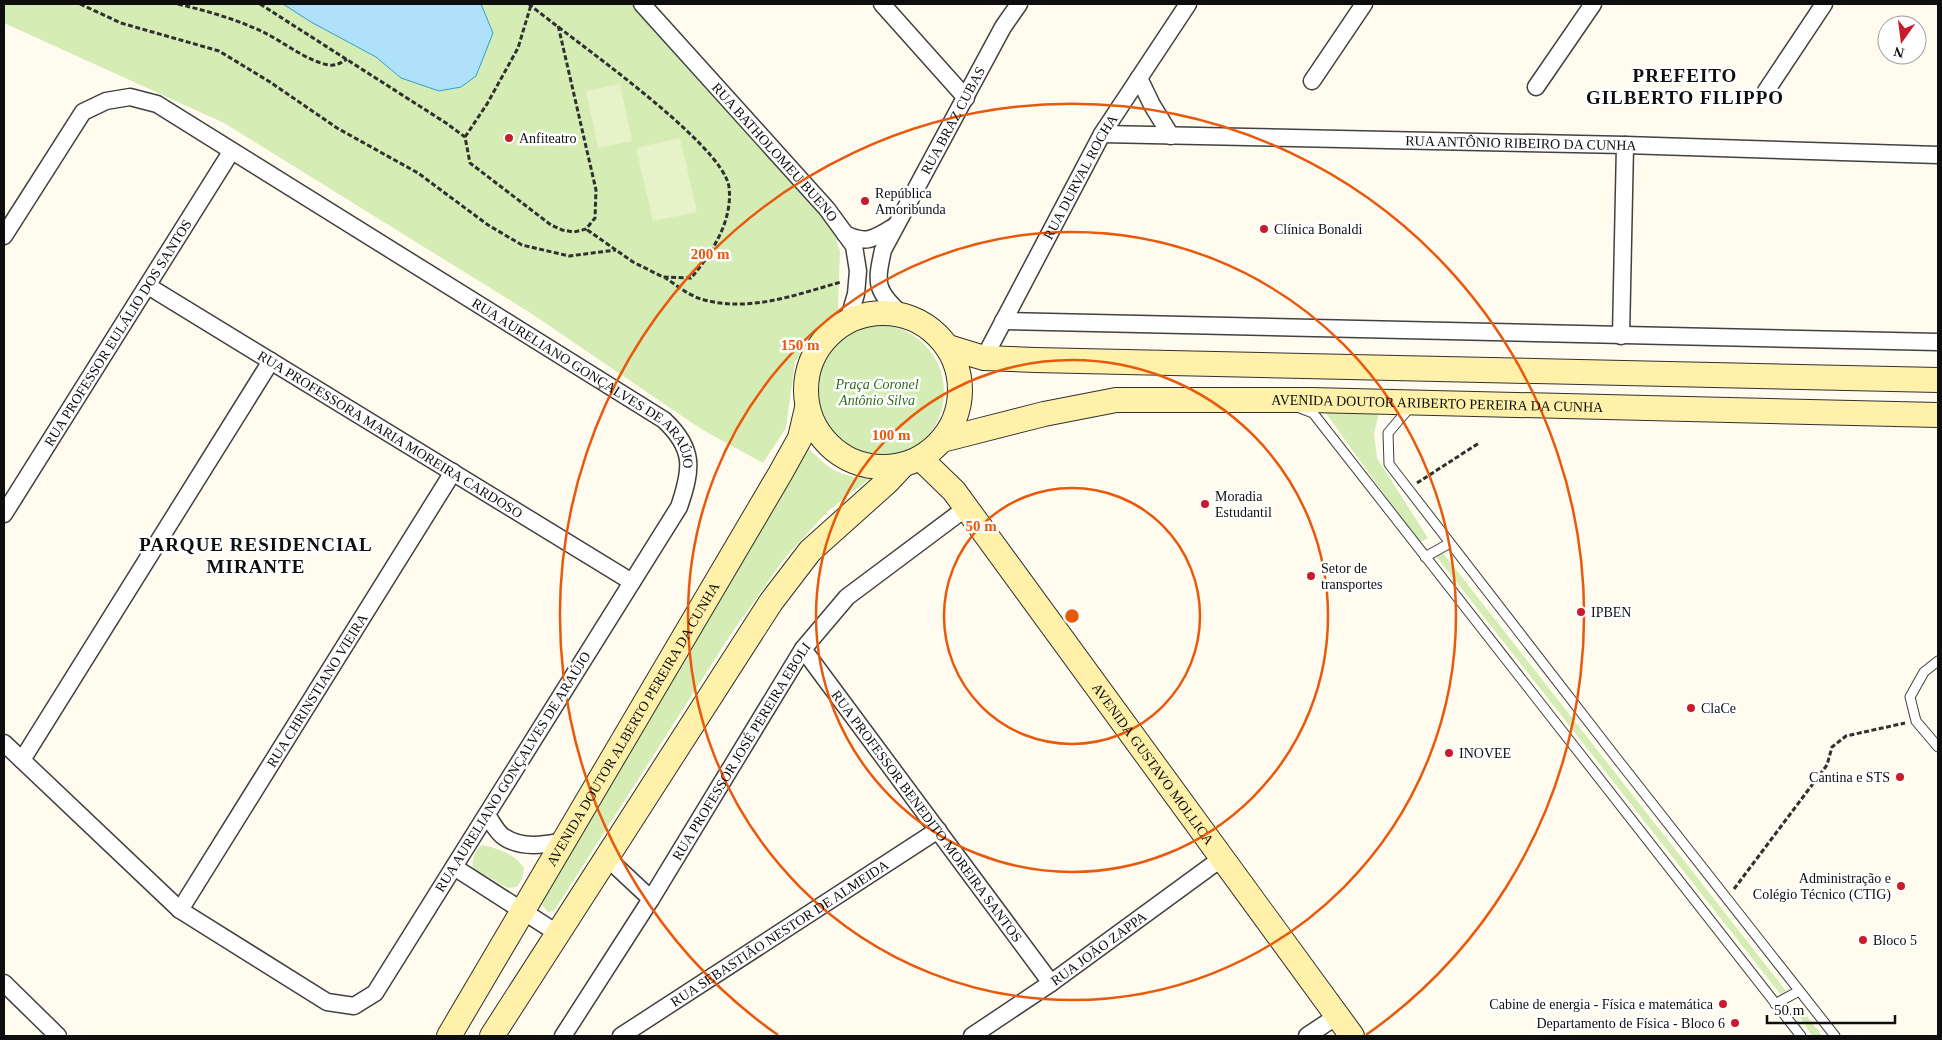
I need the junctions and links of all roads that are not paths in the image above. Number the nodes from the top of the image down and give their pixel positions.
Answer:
1 (642, 4) edge
2 (882, 4) edge
3 (1019, 4) edge
4 (1188, 4) edge
5 (1364, 4) edge
6 (1593, 4) edge
7 (1824, 4) edge
8 (1140, 78) junction
9 (1312, 81) dead end
10 (1536, 87) dead end
11 (1766, 91) dead end
12 (966, 98) junction
13 (1102, 134) junction
14 (1171, 136) junction
15 (1625, 145) junction
16 (231, 152) junction
17 (1938, 155) edge
18 (896, 226) junction
19 (845, 234) junction
20 (4, 236) edge
21 (148, 286) junction
22 (903, 316) junction
23 (848, 321) junction
24 (1003, 321) junction
25 (1621, 336) junction
26 (1938, 342) edge
27 (948, 347) junction
28 (984, 358) junction
29 (271, 361) junction
30 (1938, 380) edge
31 (1281, 400) junction
32 (1414, 402) junction
33 (807, 408) junction
34 (1938, 415) edge
35 (941, 441) junction
36 (911, 462) junction
37 (453, 472) junction
38 (960, 500) junction
39 (4, 514) edge
40 (1450, 542) junction
41 (1425, 557) junction
42 (632, 582) junction
43 (803, 649) junction
44 (1938, 661) edge
45 (4, 743) edge
46 (1938, 747) edge
47 (22, 760) junction
48 (487, 815) junction
49 (938, 830) junction
50 (563, 841) junction
51 (606, 857) junction
52 (1222, 858) junction
53 (454, 867) junction
54 (651, 899) junction
55 (180, 910) junction
56 (522, 911) junction
57 (556, 933) junction
58 (1051, 982) junction
59 (4, 983) edge
60 (1799, 991) junction
61 (1775, 1004) junction
62 (1337, 1016) junction
63 (58, 1036) edge
64 (449, 1036) edge
65 (492, 1036) edge
66 (563, 1036) edge
67 (621, 1036) edge
68 (972, 1036) edge
69 (1307, 1036) edge
70 (1352, 1036) edge
71 (1801, 1036) edge
72 (1836, 1036) edge

1 - 19 street, RUA BATHOLOMEU BUENO
2 - 12 street
3 - 12 street, RUA BRAZ CUBAS
4 - 8 street, RUA DURVAL ROCHA
5 - 9 street
6 - 10 street
7 - 11 street
8 - 13 street, RUA DURVAL ROCHA
8 - 14 street
12 - 18 street, RUA BRAZ CUBAS
13 - 14 street, RUA ANTÔNIO RIBEIRO DA CUNHA
13 - 24 street, RUA DURVAL ROCHA
14 - 15 street, RUA ANTÔNIO RIBEIRO DA CUNHA
15 - 17 street, RUA ANTÔNIO RIBEIRO DA CUNHA
15 - 25 street
16 - 20 street, RUA AURELIANO GONÇALVES DE ARAÚJO
16 - 21 street, RUA PROFESSOR EULÁLIO DOS SANTOS
16 - 42 street, RUA AURELIANO GONÇALVES DE ARAÚJO
18 - 19 street
18 - 22 street, RUA BRAZ CUBAS
19 - 23 street, RUA BATHOLOMEU BUENO
21 - 29 street, RUA PROFESSORA MARIA MOREIRA CARDOSO
21 - 39 street, RUA PROFESSOR EULÁLIO DOS SANTOS
22 - 23 main road
22 - 27 main road
23 - 33 main road
24 - 25 street
24 - 28 street, RUA DURVAL ROCHA
25 - 26 street
27 - 28 main road
27 - 35 main road
28 - 30 main road
29 - 37 street, RUA PROFESSORA MARIA MOREIRA CARDOSO
29 - 47 street
31 - 32 main road, AVENIDA DOUTOR ARIBERTO PEREIRA DA CUNHA
31 - 35 main road, AVENIDA DOUTOR ARIBERTO PEREIRA DA CUNHA
31 - 41 lane
32 - 34 main road, AVENIDA DOUTOR ARIBERTO PEREIRA DA CUNHA
32 - 40 lane
33 - 36 main road
33 - 50 main road, AVENIDA DOUTOR ALBERTO PEREIRA DA CUNHA
35 - 36 main road
35 - 38 main road, AVENIDA GUSTAVO MOLLICA
36 - 38 main road, AVENIDA GUSTAVO MOLLICA
36 - 51 main road
37 - 42 street, RUA PROFESSORA MARIA MOREIRA CARDOSO
37 - 55 street, RUA CHRINSTIANO VIEIRA
38 - 43 street, RUA PROFESSOR JOSÉ PEREIRA EBOLI
38 - 52 main road, AVENIDA GUSTAVO MOLLICA
40 - 41 lane
40 - 60 lane
41 - 61 lane
42 - 48 street, RUA AURELIANO GONÇALVES DE ARAÚJO
43 - 49 street, RUA PROFESSOR BENEDITO MOREIRA SANTOS
43 - 54 street, RUA PROFESSOR JOSÉ PEREIRA EBOLI
44 - 46 lane
45 - 47 street
47 - 55 street
48 - 50 street
48 - 53 street, RUA AURELIANO GONÇALVES DE ARAÚJO
49 - 58 street, RUA PROFESSOR BENEDITO MOREIRA SANTOS
49 - 67 street, RUA SEBASTIÃO NESTOR DE ALMEIDA
50 - 56 main road, AVENIDA DOUTOR ALBERTO PEREIRA DA CUNHA
51 - 54 street
51 - 57 main road
52 - 58 street, RUA JOÃO ZAPPA
52 - 62 main road, AVENIDA GUSTAVO MOLLICA
53 - 55 street, RUA AURELIANO GONÇALVES DE ARAÚJO
53 - 56 street
54 - 66 street, RUA PROFESSOR JOSÉ PEREIRA EBOLI
56 - 57 street
56 - 64 main road, AVENIDA DOUTOR ALBERTO PEREIRA DA CUNHA
57 - 65 main road
58 - 68 street, RUA JOÃO ZAPPA
59 - 63 street
60 - 61 lane
60 - 72 lane
61 - 71 lane
62 - 69 street
62 - 70 main road, AVENIDA GUSTAVO MOLLICA

